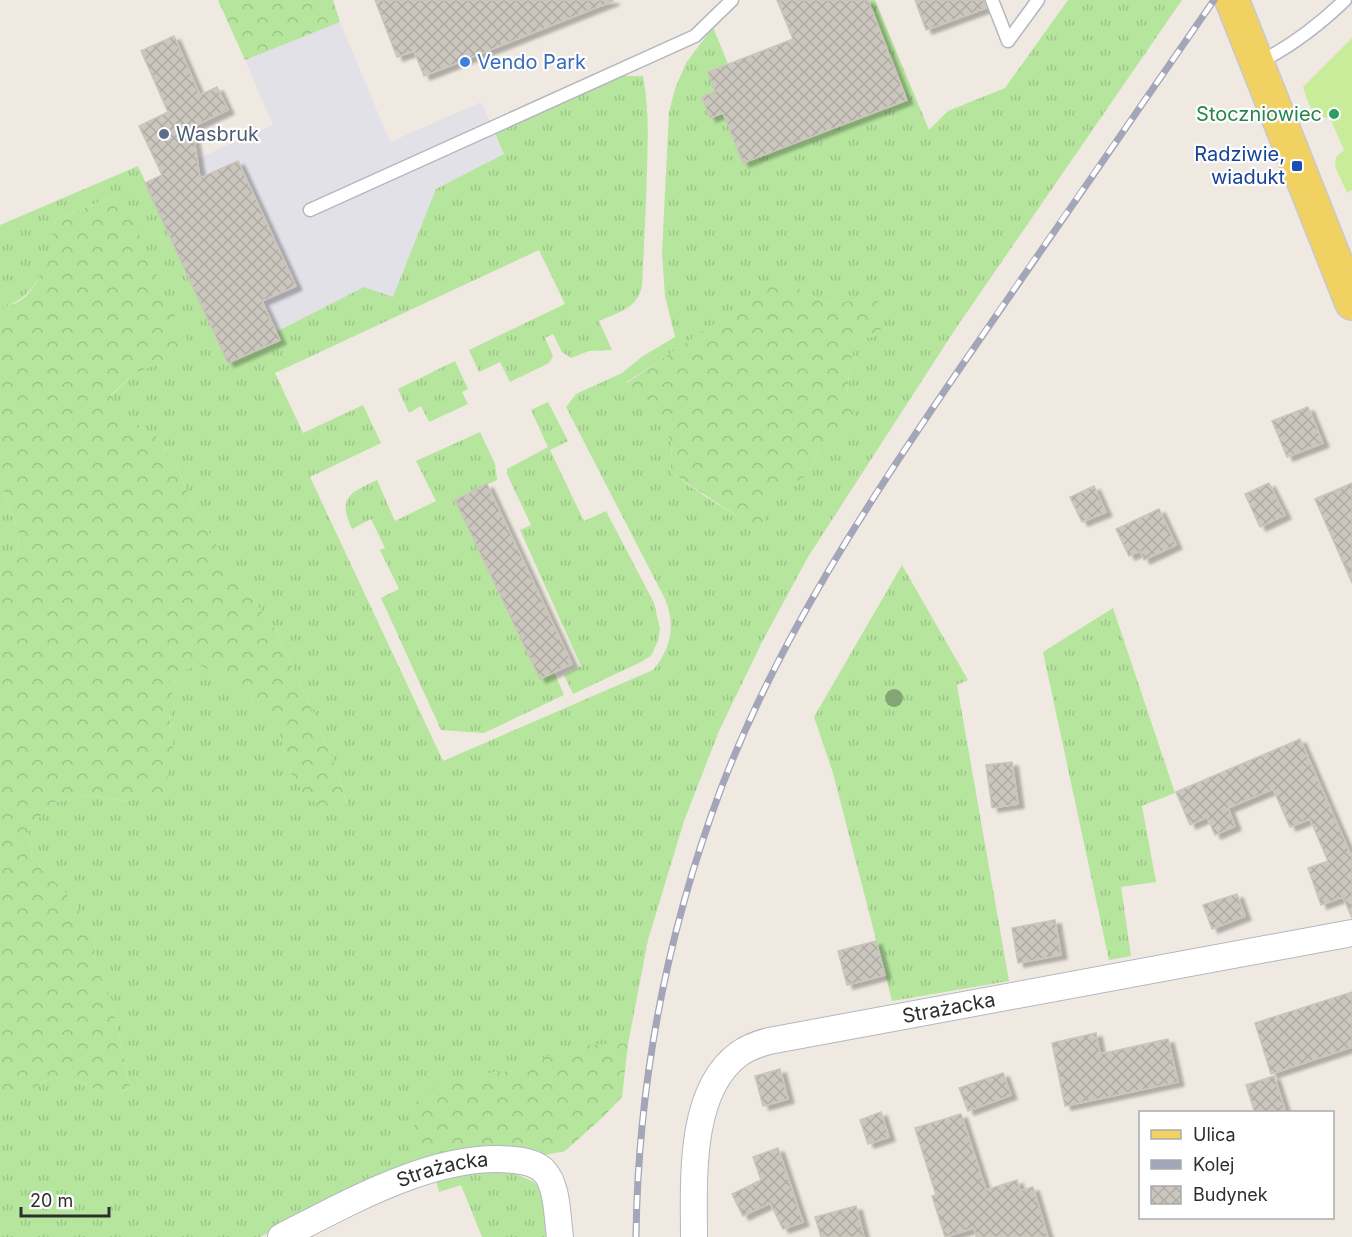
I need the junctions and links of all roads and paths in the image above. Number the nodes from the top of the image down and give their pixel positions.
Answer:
1 (732, 0) edge
2 (992, 0) edge
3 (1038, 0) edge
4 (1232, 0) edge
5 (1345, 0) edge
6 (1257, 64) junction
7 (309, 210) dead end
8 (1352, 303) edge
9 (1352, 933) edge
10 (281, 1237) edge
11 (560, 1237) edge
12 (694, 1237) edge

1 - 7 lane
2 - 3 lane
4 - 6 main road
5 - 6 lane
6 - 8 main road
9 - 12 street, Strażacka
10 - 11 street, Strażacka

